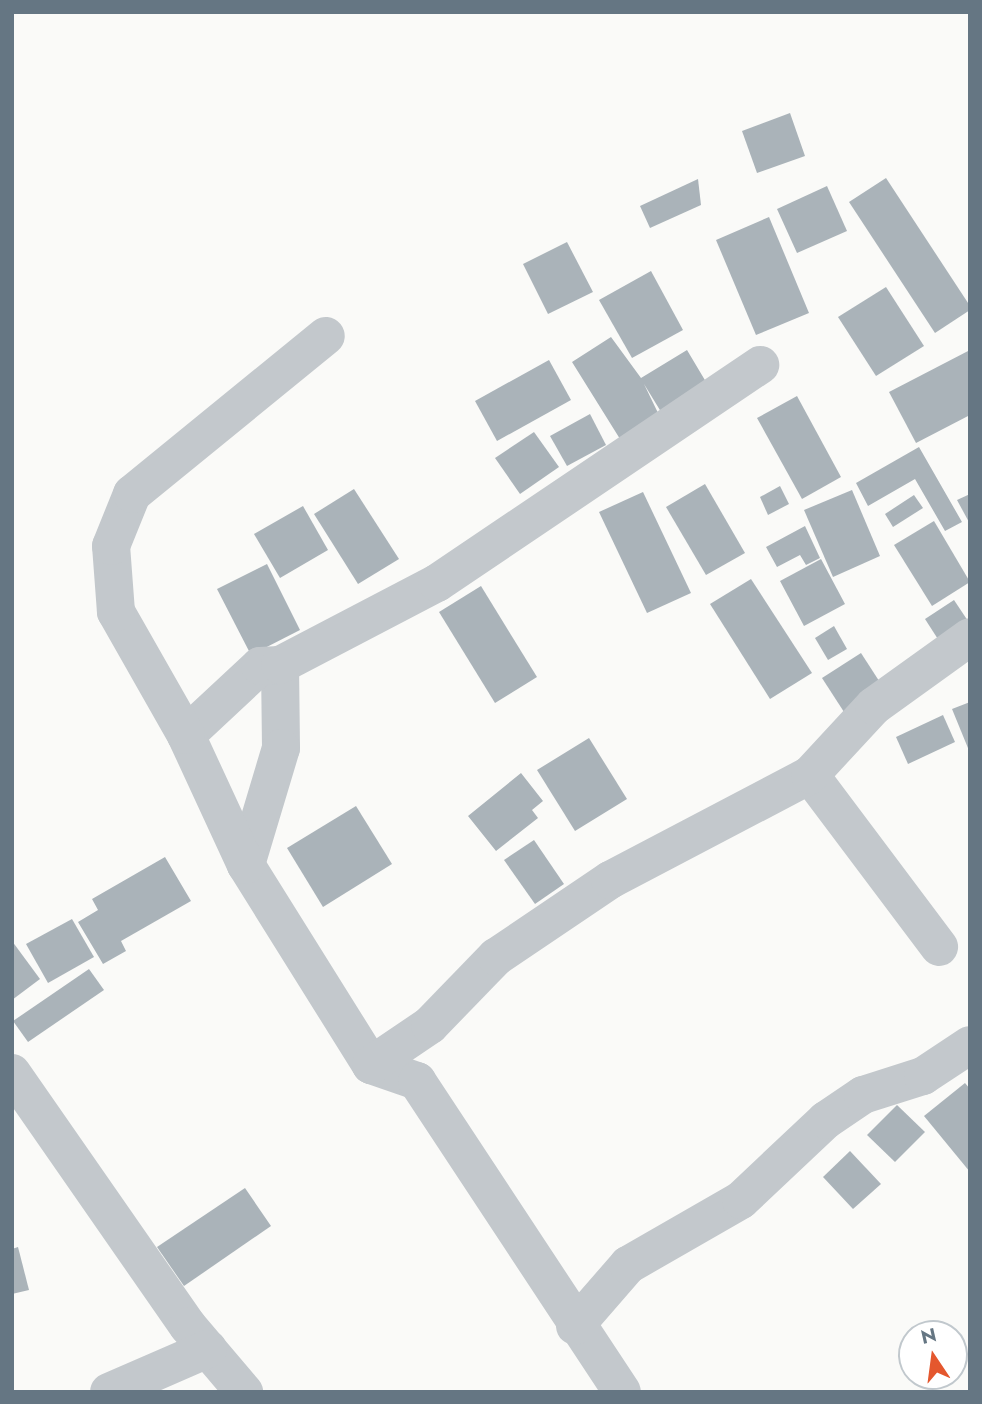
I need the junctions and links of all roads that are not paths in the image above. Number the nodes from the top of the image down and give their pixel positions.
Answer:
1 (326, 336) dead end
2 (760, 365) dead end
3 (970, 637) edge
4 (280, 664) junction
5 (186, 735) junction
6 (810, 775) junction
7 (246, 865) junction
8 (939, 947) dead end
9 (430, 1025) junction
10 (970, 1045) edge
11 (370, 1065) junction
12 (12, 1073) edge
13 (417, 1081) junction
14 (575, 1326) junction
15 (208, 1349) junction
16 (108, 1392) edge
17 (244, 1392) edge
18 (622, 1392) edge

1 - 5 street
2 - 4 street
3 - 6 street
4 - 5 street
4 - 7 street
5 - 7 street
6 - 8 street
6 - 9 street
7 - 11 street
9 - 11 street
9 - 13 street
10 - 14 street
11 - 13 street
12 - 15 street
13 - 14 street
14 - 18 street
15 - 16 street
15 - 17 street

